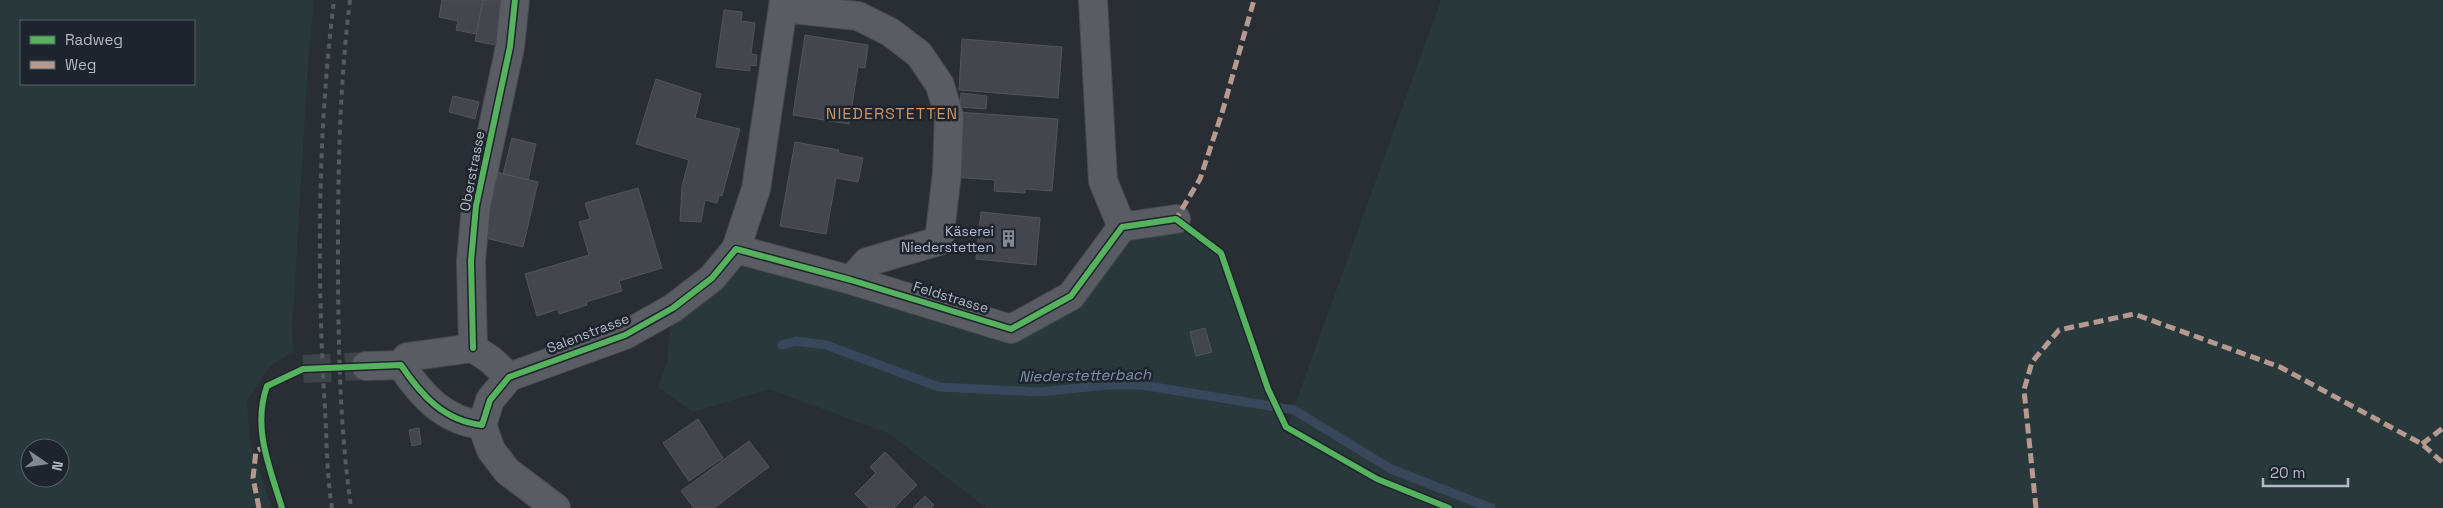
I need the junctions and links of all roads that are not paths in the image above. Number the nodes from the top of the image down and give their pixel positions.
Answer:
1 (515, 0) edge
2 (1093, 0) edge
3 (783, 4) edge
4 (1176, 219) dead end
5 (1122, 227) junction
6 (736, 249) junction
7 (851, 280) junction
8 (473, 348) junction
9 (401, 365) junction
10 (366, 366) tunnel mouth
11 (509, 377) junction
12 (482, 425) junction
13 (556, 508) edge

1 - 8 street, Oberstrasse
2 - 5 street
3 - 6 street, Salenstrasse
3 - 7 street
4 - 5 street
5 - 7 street, Feldstrasse
6 - 7 street, Feldstrasse
6 - 11 street, Salenstrasse
8 - 9 street
8 - 11 street
9 - 10 street
9 - 12 street
11 - 12 street
12 - 13 street

